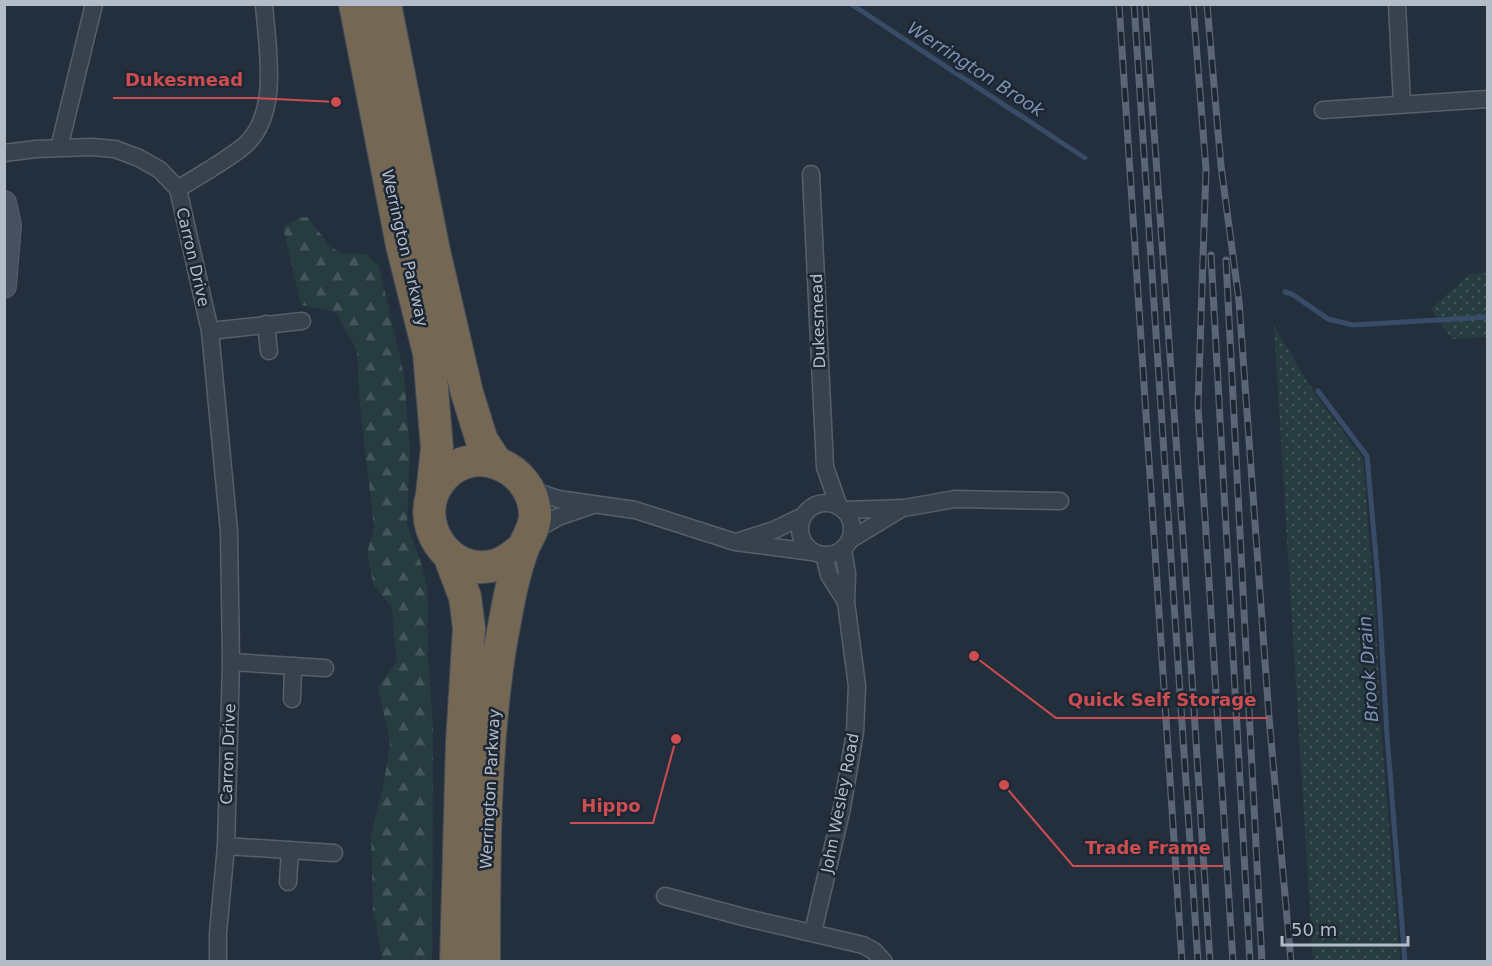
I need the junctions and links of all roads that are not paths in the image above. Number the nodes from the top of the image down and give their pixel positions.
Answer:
1 (94, 4) edge
2 (264, 4) edge
3 (356, 4) edge
4 (385, 4) edge
5 (1397, 4) edge
6 (1488, 99) edge
7 (1402, 104) junction
8 (1323, 110) dead end
9 (59, 148) junction
10 (4, 153) edge
11 (811, 174) dead end
12 (178, 189) junction
13 (4, 203) edge
14 (4, 286) edge
15 (302, 321) dead end
16 (266, 324) junction
17 (210, 331) junction
18 (269, 351) dead end
19 (496, 462) junction
20 (825, 467) junction
21 (529, 489) junction
22 (432, 494) junction
23 (1060, 501) dead end
24 (596, 503) junction
25 (904, 508) junction
26 (842, 509) junction
27 (807, 512) junction
28 (528, 540) junction
29 (735, 542) junction
30 (847, 545) junction
31 (818, 554) junction
32 (448, 555) junction
33 (846, 602) junction
34 (231, 662) junction
35 (293, 666) junction
36 (325, 668) dead end
37 (292, 699) dead end
38 (226, 846) junction
39 (290, 850) junction
40 (334, 853) dead end
41 (288, 882) dead end
42 (665, 896) dead end
43 (813, 932) junction
44 (218, 962) edge
45 (456, 962) edge
46 (484, 962) edge
47 (884, 962) edge

1 - 9 street
2 - 12 street
3 - 22 highway, Werrington Parkway
4 - 19 highway, Werrington Parkway
5 - 7 street
6 - 7 street
7 - 8 street
9 - 10 street, Carron Drive
9 - 12 street, Carron Drive
11 - 20 street, Dukesmead
12 - 17 street, Carron Drive
13 - 14 street
15 - 16 street
16 - 17 street
16 - 18 street
17 - 34 street, Carron Drive
19 - 21 highway
19 - 22 highway
20 - 26 street, Dukesmead
20 - 27 street, Dukesmead
21 - 24 street
21 - 28 highway
22 - 32 highway
23 - 25 street
24 - 28 street
24 - 29 street
25 - 26 street
25 - 30 street
26 - 27 street
26 - 30 street
27 - 29 street
27 - 31 street
28 - 32 highway
28 - 46 highway, Werrington Parkway
29 - 31 street
30 - 31 street
30 - 33 street, John Wesley Road
31 - 33 street, John Wesley Road
32 - 45 highway, Werrington Parkway
33 - 43 street, John Wesley Road
34 - 35 street
34 - 38 street, Carron Drive
35 - 36 street
35 - 37 street
38 - 39 street
38 - 44 street, Carron Drive
39 - 40 street
39 - 41 street
42 - 43 street
43 - 47 street

